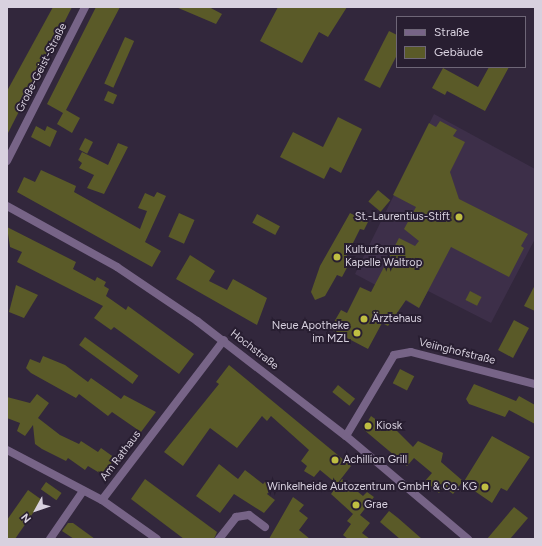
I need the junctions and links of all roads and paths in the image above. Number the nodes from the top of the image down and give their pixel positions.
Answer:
1 (85, 7) edge
2 (7, 161) edge
3 (7, 206) edge
4 (224, 340) junction
5 (535, 384) edge
6 (346, 436) junction
7 (7, 450) edge
8 (83, 491) junction
9 (102, 500) junction
10 (265, 527) dead end
11 (50, 539) edge
12 (157, 539) edge
13 (219, 539) edge
14 (468, 539) edge

1 - 2 street, Große-Geist-Straße
3 - 4 street, Hochstraße
4 - 6 street, Hochstraße
4 - 9 street, Am Rathaus
5 - 6 street, Veiinghofstraße
6 - 14 street, Hochstraße
7 - 8 street
8 - 9 street
8 - 11 street
9 - 12 street
10 - 13 street

